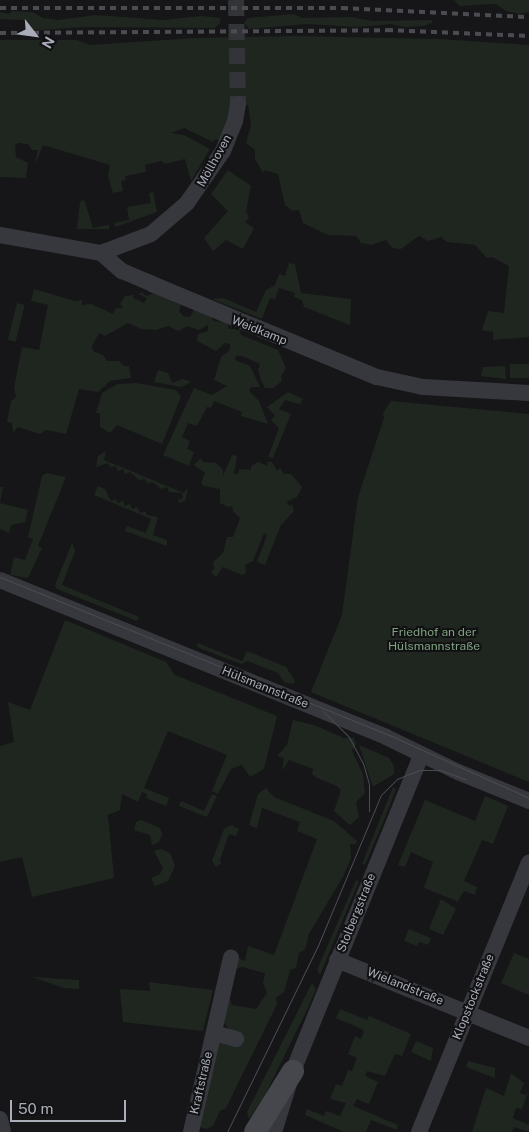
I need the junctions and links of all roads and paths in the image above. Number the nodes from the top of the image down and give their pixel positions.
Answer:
1 (238, 104) tunnel mouth
2 (0, 235) edge
3 (101, 253) junction
4 (529, 394) edge
5 (0, 580) edge
6 (421, 755) junction
7 (529, 801) edge
8 (529, 863) edge
9 (231, 958) dead end
10 (337, 960) junction
11 (467, 1012) junction
12 (214, 1033) junction
13 (236, 1038) dead end
14 (529, 1038) edge
15 (293, 1071) junction
16 (191, 1132) edge
17 (254, 1132) edge
18 (274, 1132) edge
19 (419, 1132) edge

1 - 3 street, Möllhoven
2 - 3 street, Weidkamp
3 - 4 street, Weidkamp
5 - 6 street, Hülsmannstraße
6 - 7 street, Hülsmannstraße
6 - 10 street, Stolbergstraße
8 - 11 street, Klopstockstraße
9 - 12 street, Kraftstraße
10 - 11 street, Wielandstraße
10 - 15 street, Stolbergstraße
11 - 14 street, Wielandstraße
11 - 19 street, Klopstockstraße
12 - 13 street
12 - 16 street, Kraftstraße
15 - 17 street, Stolbergstraße
15 - 18 street, Stolbergstraße

